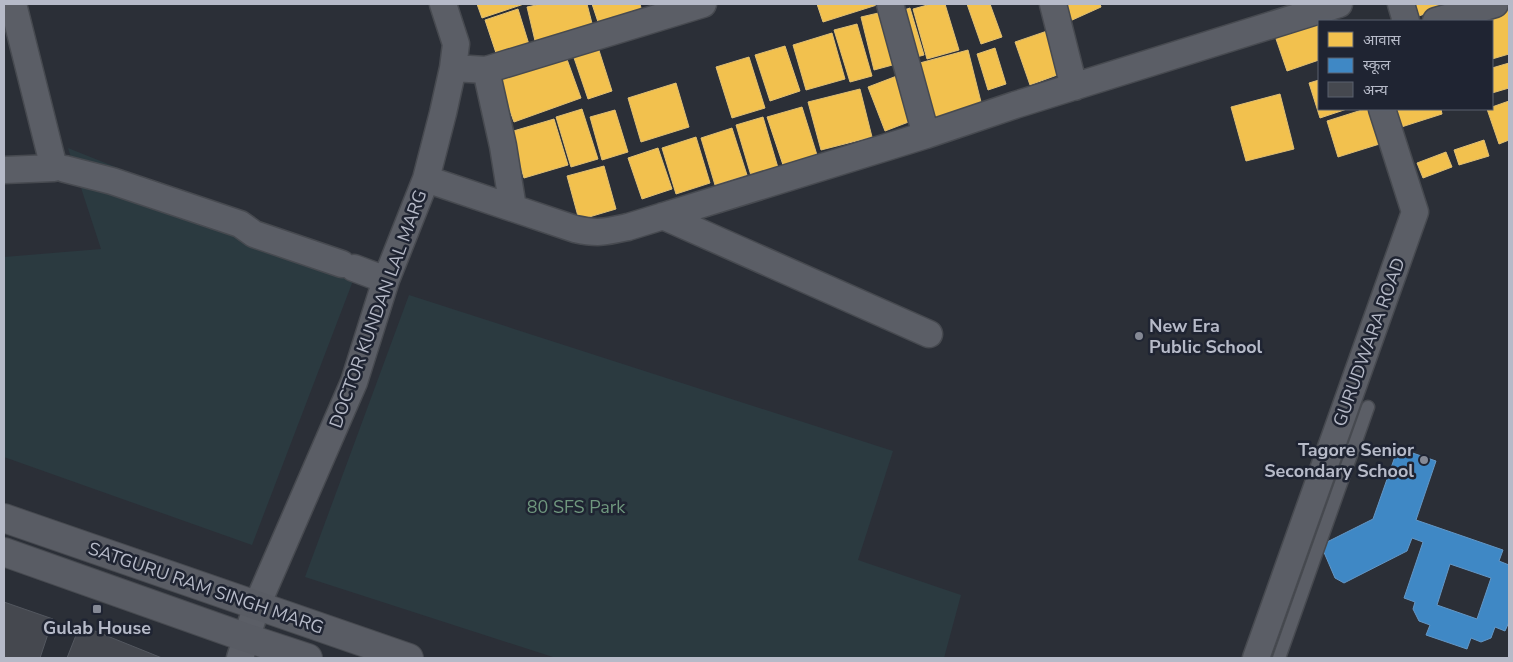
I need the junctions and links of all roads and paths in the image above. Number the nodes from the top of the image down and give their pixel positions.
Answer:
1 (13, 4) edge
2 (443, 4) edge
3 (890, 4) edge
4 (1053, 4) edge
5 (1340, 4) edge
6 (1345, 4) edge
7 (1401, 4) edge
8 (696, 5) edge
9 (1489, 5) edge
10 (1352, 20) edge
11 (1406, 20) edge
12 (1439, 20) edge
13 (453, 68) junction
14 (486, 70) junction
15 (1074, 87) junction
16 (1382, 110) edge
17 (926, 135) junction
18 (65, 169) dead end
19 (4, 170) edge
20 (426, 179) junction
21 (513, 208) junction
22 (663, 216) junction
23 (386, 280) junction
24 (929, 334) dead end
25 (1368, 407) dead end
26 (4, 518) edge
27 (4, 552) edge
28 (257, 606) junction
29 (243, 648) edge
30 (308, 658) edge
31 (409, 658) edge
32 (1256, 658) edge
33 (1280, 658) edge

1 - 19 street
2 - 13 street, DOCTOR KUNDAN LAL MARG
3 - 17 street
4 - 15 street
5 - 15 street
6 - 10 street
7 - 11 street
8 - 14 street
9 - 12 street
13 - 14 street
13 - 20 street, DOCTOR KUNDAN LAL MARG
14 - 21 street
15 - 17 street
16 - 32 street, GURUDWARA ROAD
17 - 22 street
18 - 23 street
20 - 21 street
20 - 23 street, DOCTOR KUNDAN LAL MARG
21 - 22 street
22 - 24 street
23 - 28 street, DOCTOR KUNDAN LAL MARG
25 - 33 lane
26 - 28 main road, SATGURU RAM SINGH MARG
27 - 29 main road, SATGURU RAM SINGH MARG
28 - 29 street, DOCTOR KUNDAN LAL MARG
28 - 31 main road, SATGURU RAM SINGH MARG
29 - 30 main road, SATGURU RAM SINGH MARG

